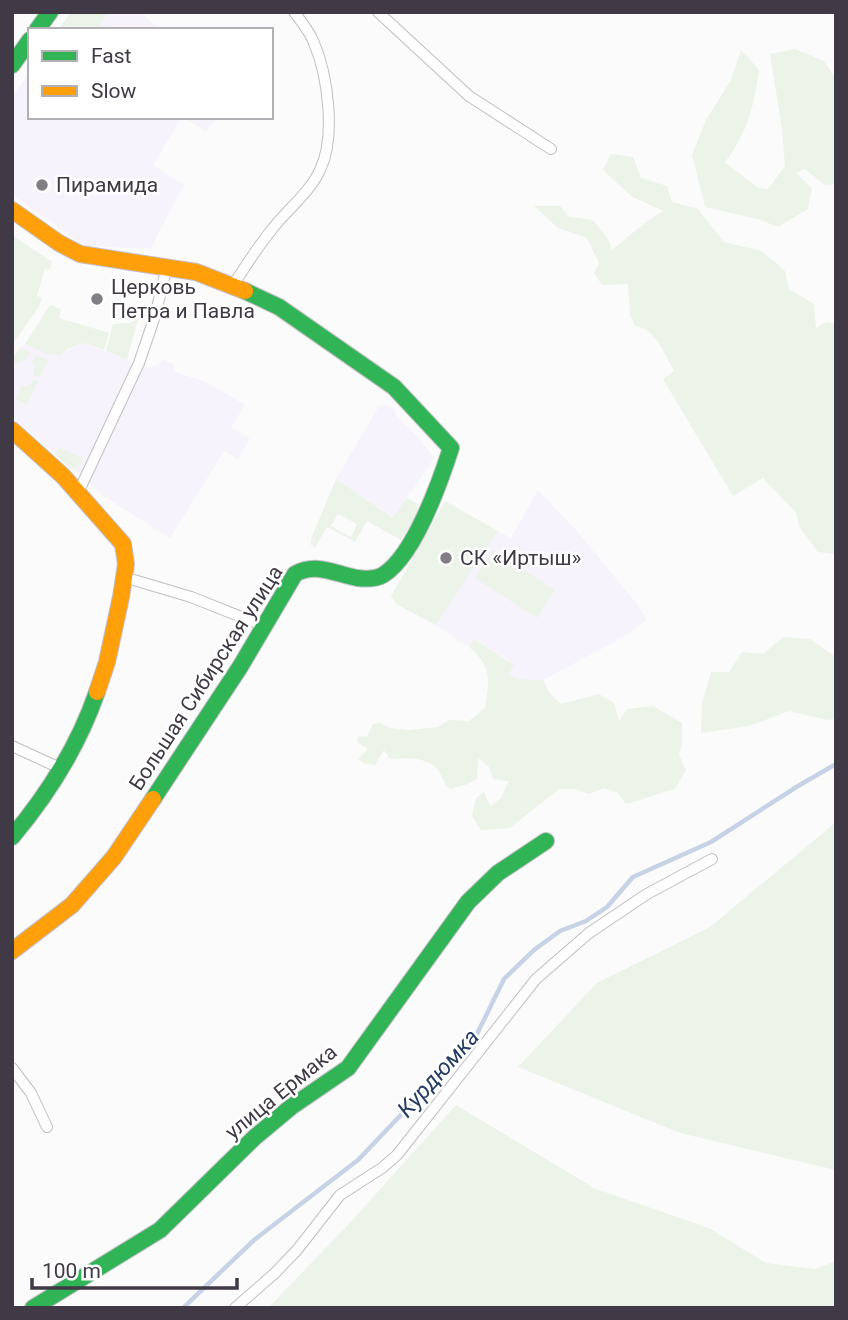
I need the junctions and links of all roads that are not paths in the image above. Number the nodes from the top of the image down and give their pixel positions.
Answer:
1 (50, 12) edge
2 (294, 12) edge
3 (378, 12) edge
4 (38, 28) edge
5 (28, 43) edge
6 (12, 65) edge
7 (551, 149) dead end
8 (12, 210) edge
9 (167, 266) junction
10 (233, 285) junction
11 (12, 430) edge
12 (78, 493) junction
13 (124, 578) junction
14 (264, 626) junction
15 (12, 746) edge
16 (62, 769) junction
17 (12, 836) edge
18 (546, 841) dead end
19 (712, 859) dead end
20 (12, 951) edge
21 (12, 1068) edge
22 (47, 1127) dead end
23 (33, 1308) edge
24 (235, 1308) edge

1 - 4 street
2 - 10 street
3 - 7 street
5 - 6 street
8 - 9 street, Большая Сибирская улица
9 - 10 street, Большая Сибирская улица
9 - 12 street
10 - 14 street, Большая Сибирская улица
11 - 12 street
12 - 13 street
13 - 14 street
13 - 16 street
14 - 20 street, Большая Сибирская улица
15 - 16 street
16 - 17 street
18 - 23 street, улица Ермака
19 - 24 street
21 - 22 street

